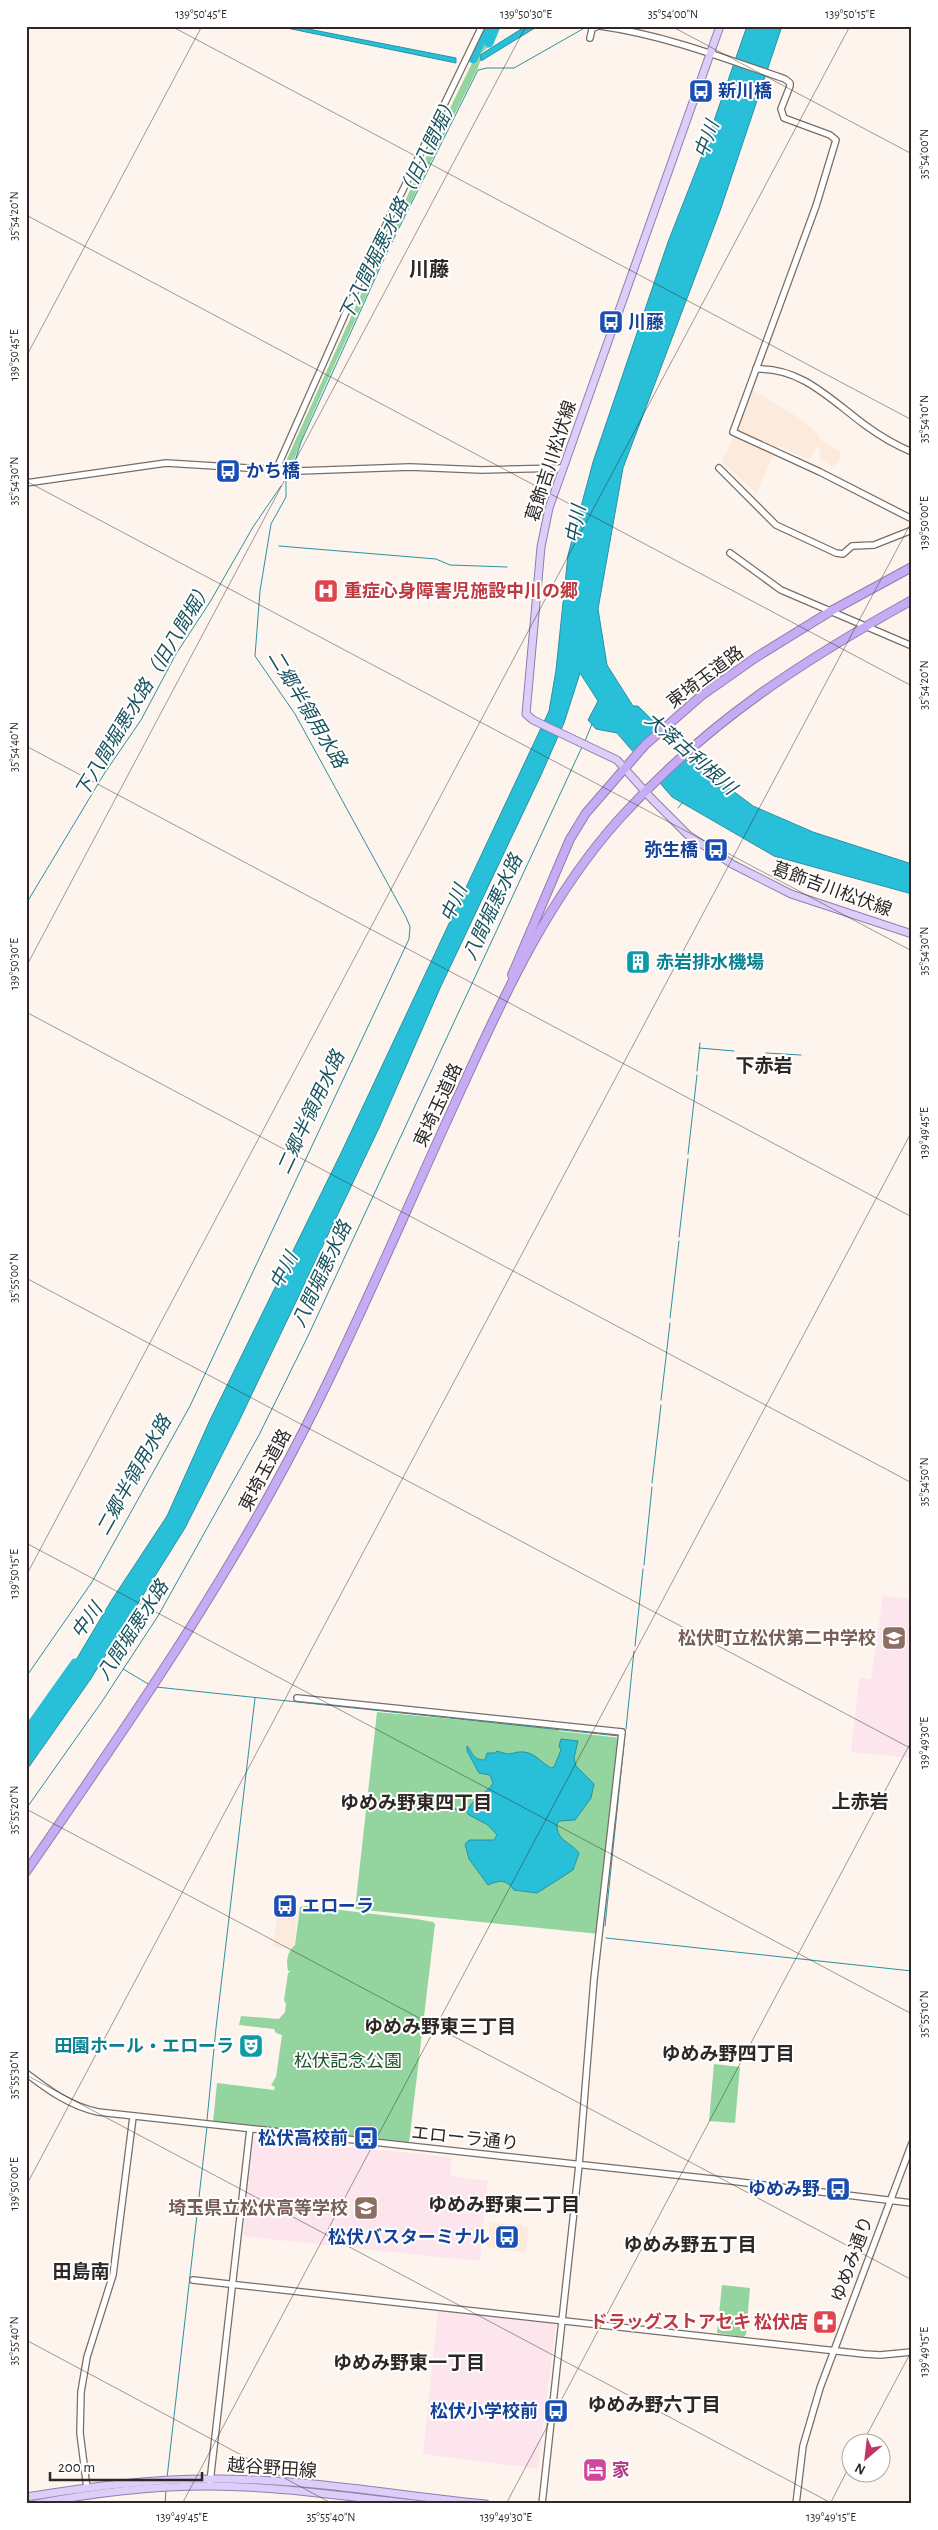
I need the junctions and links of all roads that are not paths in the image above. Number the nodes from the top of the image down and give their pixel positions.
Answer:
1 (482, 26) edge
2 (599, 26) edge
3 (720, 26) edge
4 (590, 38) dead end
5 (710, 53) junction
6 (756, 369) junction
7 (912, 452) edge
8 (563, 468) junction
9 (719, 468) dead end
10 (279, 471) junction
11 (26, 483) edge
12 (912, 519) edge
13 (912, 530) edge
14 (730, 553) dead end
15 (912, 567) edge
16 (912, 600) edge
17 (831, 610) junction
18 (865, 626) junction
19 (912, 646) edge
20 (627, 765) junction
21 (649, 789) junction
22 (912, 934) edge
23 (478, 1052) junction
24 (297, 1698) dead end
25 (26, 1872) edge
26 (26, 2073) edge
27 (133, 2117) junction
28 (250, 2129) junction
29 (912, 2143) edge
30 (579, 2165) junction
31 (889, 2200) junction
32 (912, 2203) edge
33 (193, 2280) dead end
34 (233, 2284) junction
35 (562, 2320) junction
36 (834, 2350) junction
37 (912, 2352) edge
38 (210, 2482) junction
39 (87, 2488) junction
40 (26, 2497) edge
41 (35, 2504) edge
42 (416, 2504) edge
43 (486, 2504) edge
44 (542, 2504) edge
45 (796, 2504) edge

1 - 10 street
2 - 4 street
2 - 5 street
3 - 5 main road, 葛飾吉川松伏線
5 - 6 street
5 - 8 main road, 葛飾吉川松伏線
6 - 7 street
6 - 12 street
8 - 10 street
8 - 20 main road, 葛飾吉川松伏線
9 - 13 street
10 - 11 street
14 - 17 street
15 - 17 highway, 東埼玉道路
16 - 18 highway, 東埼玉道路
17 - 18 street
17 - 20 highway, 東埼玉道路
18 - 19 street
18 - 21 highway, 東埼玉道路
20 - 21 main road, 葛飾吉川松伏線
20 - 23 highway, 東埼玉道路
21 - 22 main road, 葛飾吉川松伏線
21 - 23 highway, 東埼玉道路
23 - 25 highway, 東埼玉道路
24 - 30 street
26 - 27 street, エローラ通り
27 - 28 street, エローラ通り
27 - 39 street
28 - 30 street, エローラ通り
28 - 34 street
29 - 31 street, ゆめみ通り
30 - 31 street, エローラ通り
30 - 35 street
31 - 32 street, エローラ通り
31 - 36 street, ゆめみ通り
33 - 34 street
34 - 35 street
34 - 38 street
35 - 36 street
35 - 44 street
36 - 37 street
36 - 45 street, ゆめみ通り
38 - 39 main road, 越谷野田線
38 - 41 main road, 越谷野田線
38 - 42 main road, 越谷野田線
38 - 43 main road, 越谷野田線
39 - 40 main road, 越谷野田線

